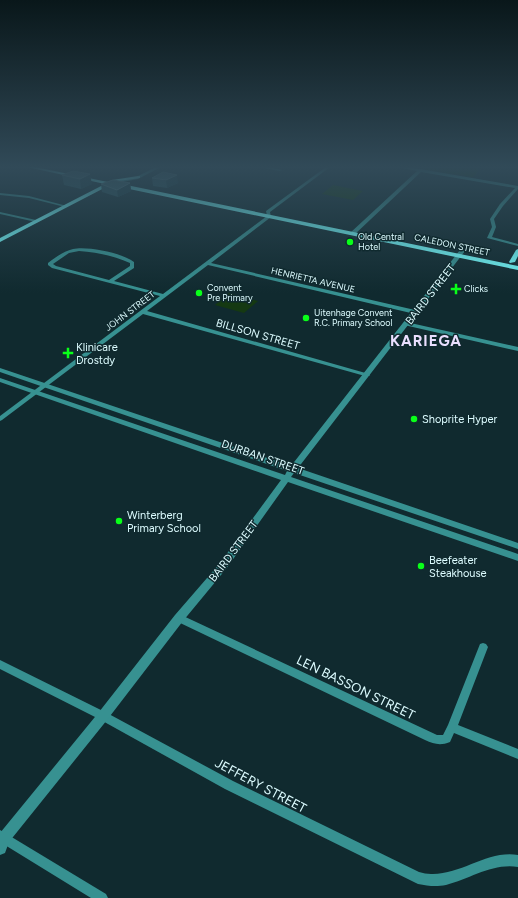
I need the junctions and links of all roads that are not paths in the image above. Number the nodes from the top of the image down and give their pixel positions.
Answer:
1 (59, 209) edge
2 (243, 209) edge
3 (244, 209) edge
4 (275, 209) edge
5 (377, 209) edge
6 (498, 209) edge
7 (0, 213) edge
8 (268, 214) junction
9 (36, 221) junction
10 (354, 232) junction
11 (0, 240) edge
12 (518, 245) edge
13 (518, 251) edge
14 (461, 253) junction
15 (207, 263) junction
16 (515, 263) edge
17 (499, 264) junction
18 (518, 268) edge
19 (109, 282) junction
20 (165, 296) junction
21 (143, 312) junction
22 (415, 312) junction
23 (406, 324) junction
24 (518, 349) edge
25 (0, 370) edge
26 (367, 375) junction
27 (0, 380) edge
28 (46, 386) junction
29 (36, 392) junction
30 (0, 419) edge
31 (290, 474) junction
32 (518, 546) edge
33 (518, 558) edge
34 (178, 618) junction
35 (483, 647) dead end
36 (0, 664) edge
37 (103, 716) junction
38 (452, 727) junction
39 (518, 754) edge
40 (1, 841) edge
41 (518, 861) edge
42 (102, 898) edge

1 - 9 main road
2 - 8 main road, CALEDON STREET
3 - 8 main road, CALEDON STREET
4 - 8 street, JOHN STREET
5 - 10 street
6 - 12 street
7 - 9 street
8 - 10 main road, CALEDON STREET
8 - 15 street, JOHN STREET
9 - 11 main road
10 - 14 main road, CALEDON STREET
13 - 16 main road
14 - 16 main road, CALEDON STREET
14 - 17 main road, CALEDON STREET
14 - 22 street, BAIRD STREET
15 - 20 street, JOHN STREET
15 - 22 street, HENRIETTA AVENUE
16 - 17 main road
16 - 18 main road
17 - 18 main road, CALEDON STREET
19 - 19 street
19 - 20 street
20 - 21 street, JOHN STREET
21 - 26 street, BILLSON STREET
21 - 28 street, JOHN STREET
22 - 23 street, BAIRD STREET
23 - 24 street
23 - 26 street, BAIRD STREET
25 - 28 street, DURBAN STREET
26 - 31 street, BAIRD STREET
27 - 29 street, DURBAN STREET
28 - 29 street, JOHN STREET
28 - 31 street, DURBAN STREET
29 - 30 street, JOHN STREET
29 - 31 street, DURBAN STREET
31 - 32 street, DURBAN STREET
31 - 33 street, DURBAN STREET
31 - 34 street, BAIRD STREET
34 - 37 street, BAIRD STREET
34 - 38 street, LEN BASSON STREET
35 - 38 street
36 - 37 street, JEFFERY STREET
37 - 40 street, BAIRD STREET
37 - 41 street, JEFFERY STREET
38 - 39 street
40 - 42 street

